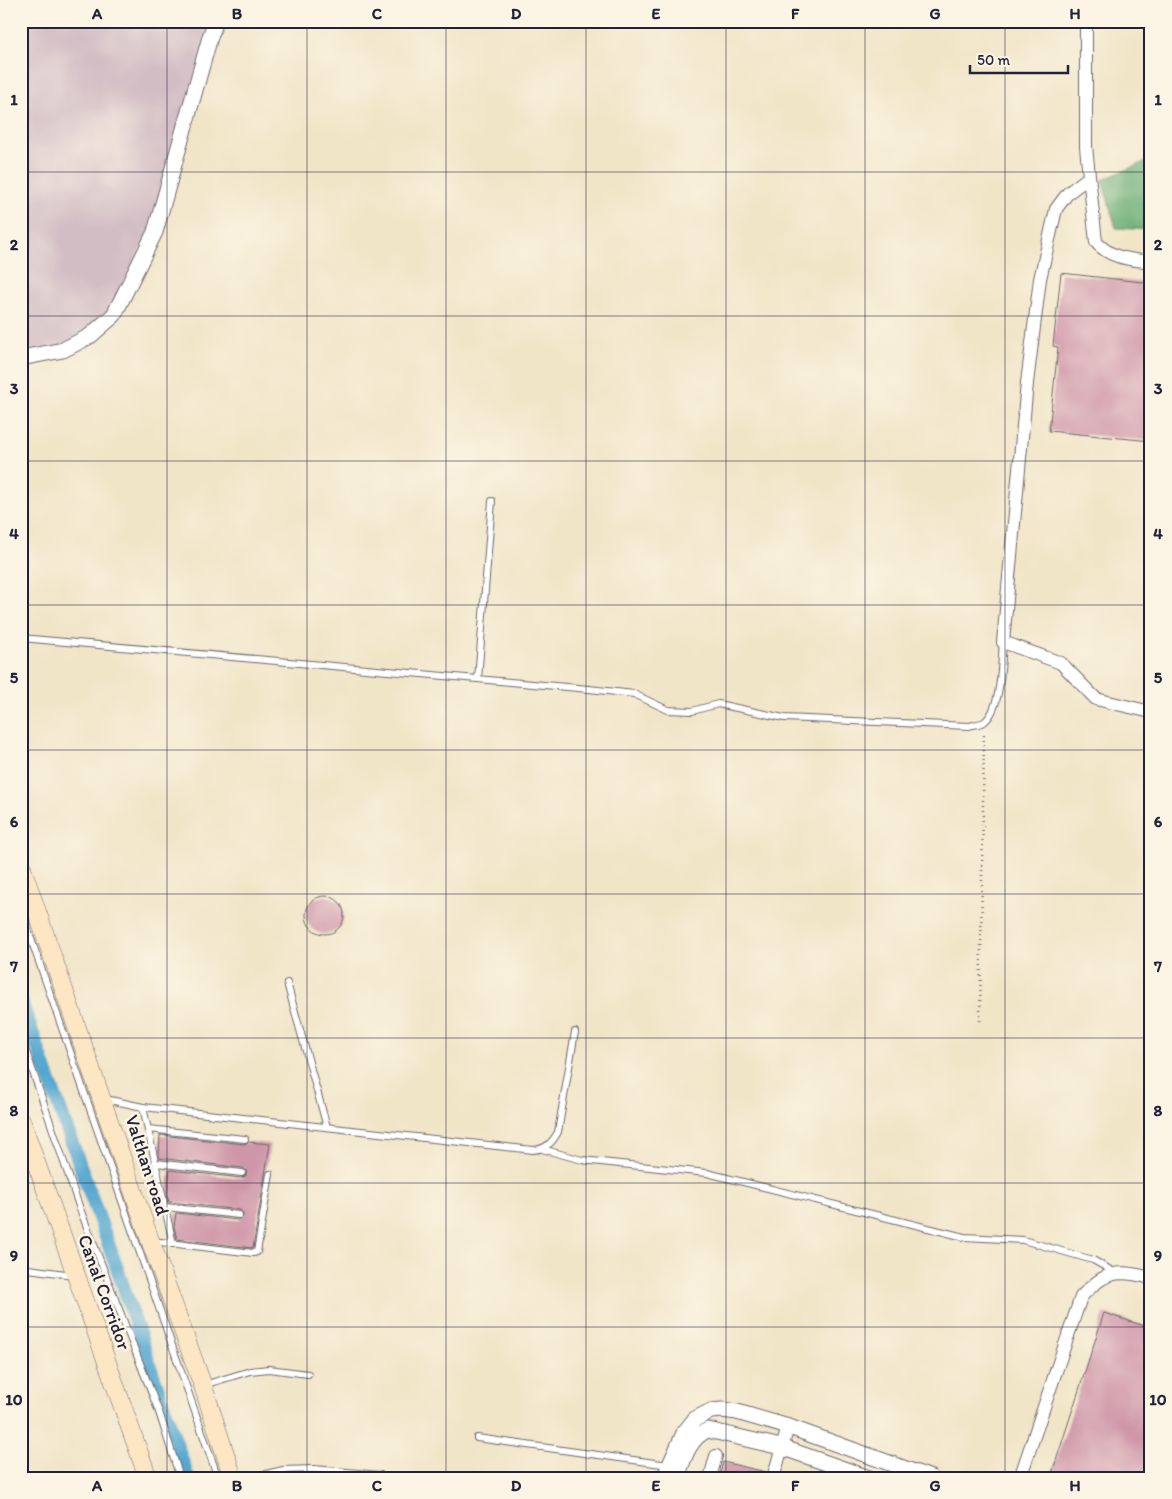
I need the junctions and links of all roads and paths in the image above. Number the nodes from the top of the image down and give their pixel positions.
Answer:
1 (216, 21) edge
2 (1086, 21) edge
3 (1089, 177) junction
4 (1151, 262) edge
5 (21, 358) edge
6 (492, 501) dead end
7 (21, 638) edge
8 (1003, 642) junction
9 (478, 679) junction
10 (1151, 712) edge
11 (984, 722) junction
12 (21, 865) edge
13 (21, 910) edge
14 (287, 983) dead end
15 (980, 1021) dead end
16 (575, 1032) dead end
17 (21, 1037) edge
18 (103, 1098) junction
19 (143, 1107) junction
20 (21, 1120) edge
21 (327, 1127) junction
22 (148, 1130) junction
23 (245, 1139) dead end
24 (542, 1149) junction
25 (156, 1163) junction
26 (29, 1164) edge
27 (242, 1173) dead end
28 (270, 1174) dead end
29 (165, 1207) junction
30 (239, 1216) dead end
31 (150, 1240) junction
32 (173, 1244) junction
33 (21, 1268) edge
34 (1115, 1273) junction
35 (76, 1275) junction
36 (1151, 1278) edge
37 (308, 1374) dead end
38 (203, 1386) junction
39 (788, 1427) junction
40 (477, 1438) dead end
41 (781, 1447) junction
42 (716, 1456) dead end
43 (673, 1472) edge
44 (380, 1475) dead end
45 (148, 1478) edge
46 (180, 1478) edge
47 (218, 1478) edge
48 (233, 1478) edge
49 (248, 1478) edge
50 (710, 1478) edge
51 (773, 1478) edge
52 (869, 1478) edge
53 (931, 1478) edge
54 (1020, 1478) edge

1 - 5 street
2 - 3 street
3 - 4 street
3 - 8 street
6 - 9 lane
7 - 9 lane
8 - 10 street
8 - 11 lane
9 - 11 lane
11 - 15 path
12 - 18 main road, Valthan road
13 - 47 lane
14 - 21 lane
16 - 24 lane
17 - 46 lane
18 - 19 lane
18 - 31 main road, Valthan road
19 - 21 lane
19 - 22 lane
20 - 26 main road, Canal Corridor
21 - 24 lane
22 - 23 lane
22 - 25 lane
24 - 34 lane
25 - 27 lane
25 - 29 lane
26 - 35 main road, Canal Corridor
28 - 32 lane
29 - 30 lane
29 - 32 lane
31 - 32 lane
31 - 38 main road, Valthan road
33 - 35 lane
34 - 36 street
34 - 54 street
35 - 45 main road, Canal Corridor
37 - 38 lane
38 - 48 main road, Valthan road
39 - 41 street
39 - 43 street
39 - 53 street
40 - 43 lane
41 - 43 street
41 - 51 street
41 - 52 street
42 - 50 street
44 - 49 lane

